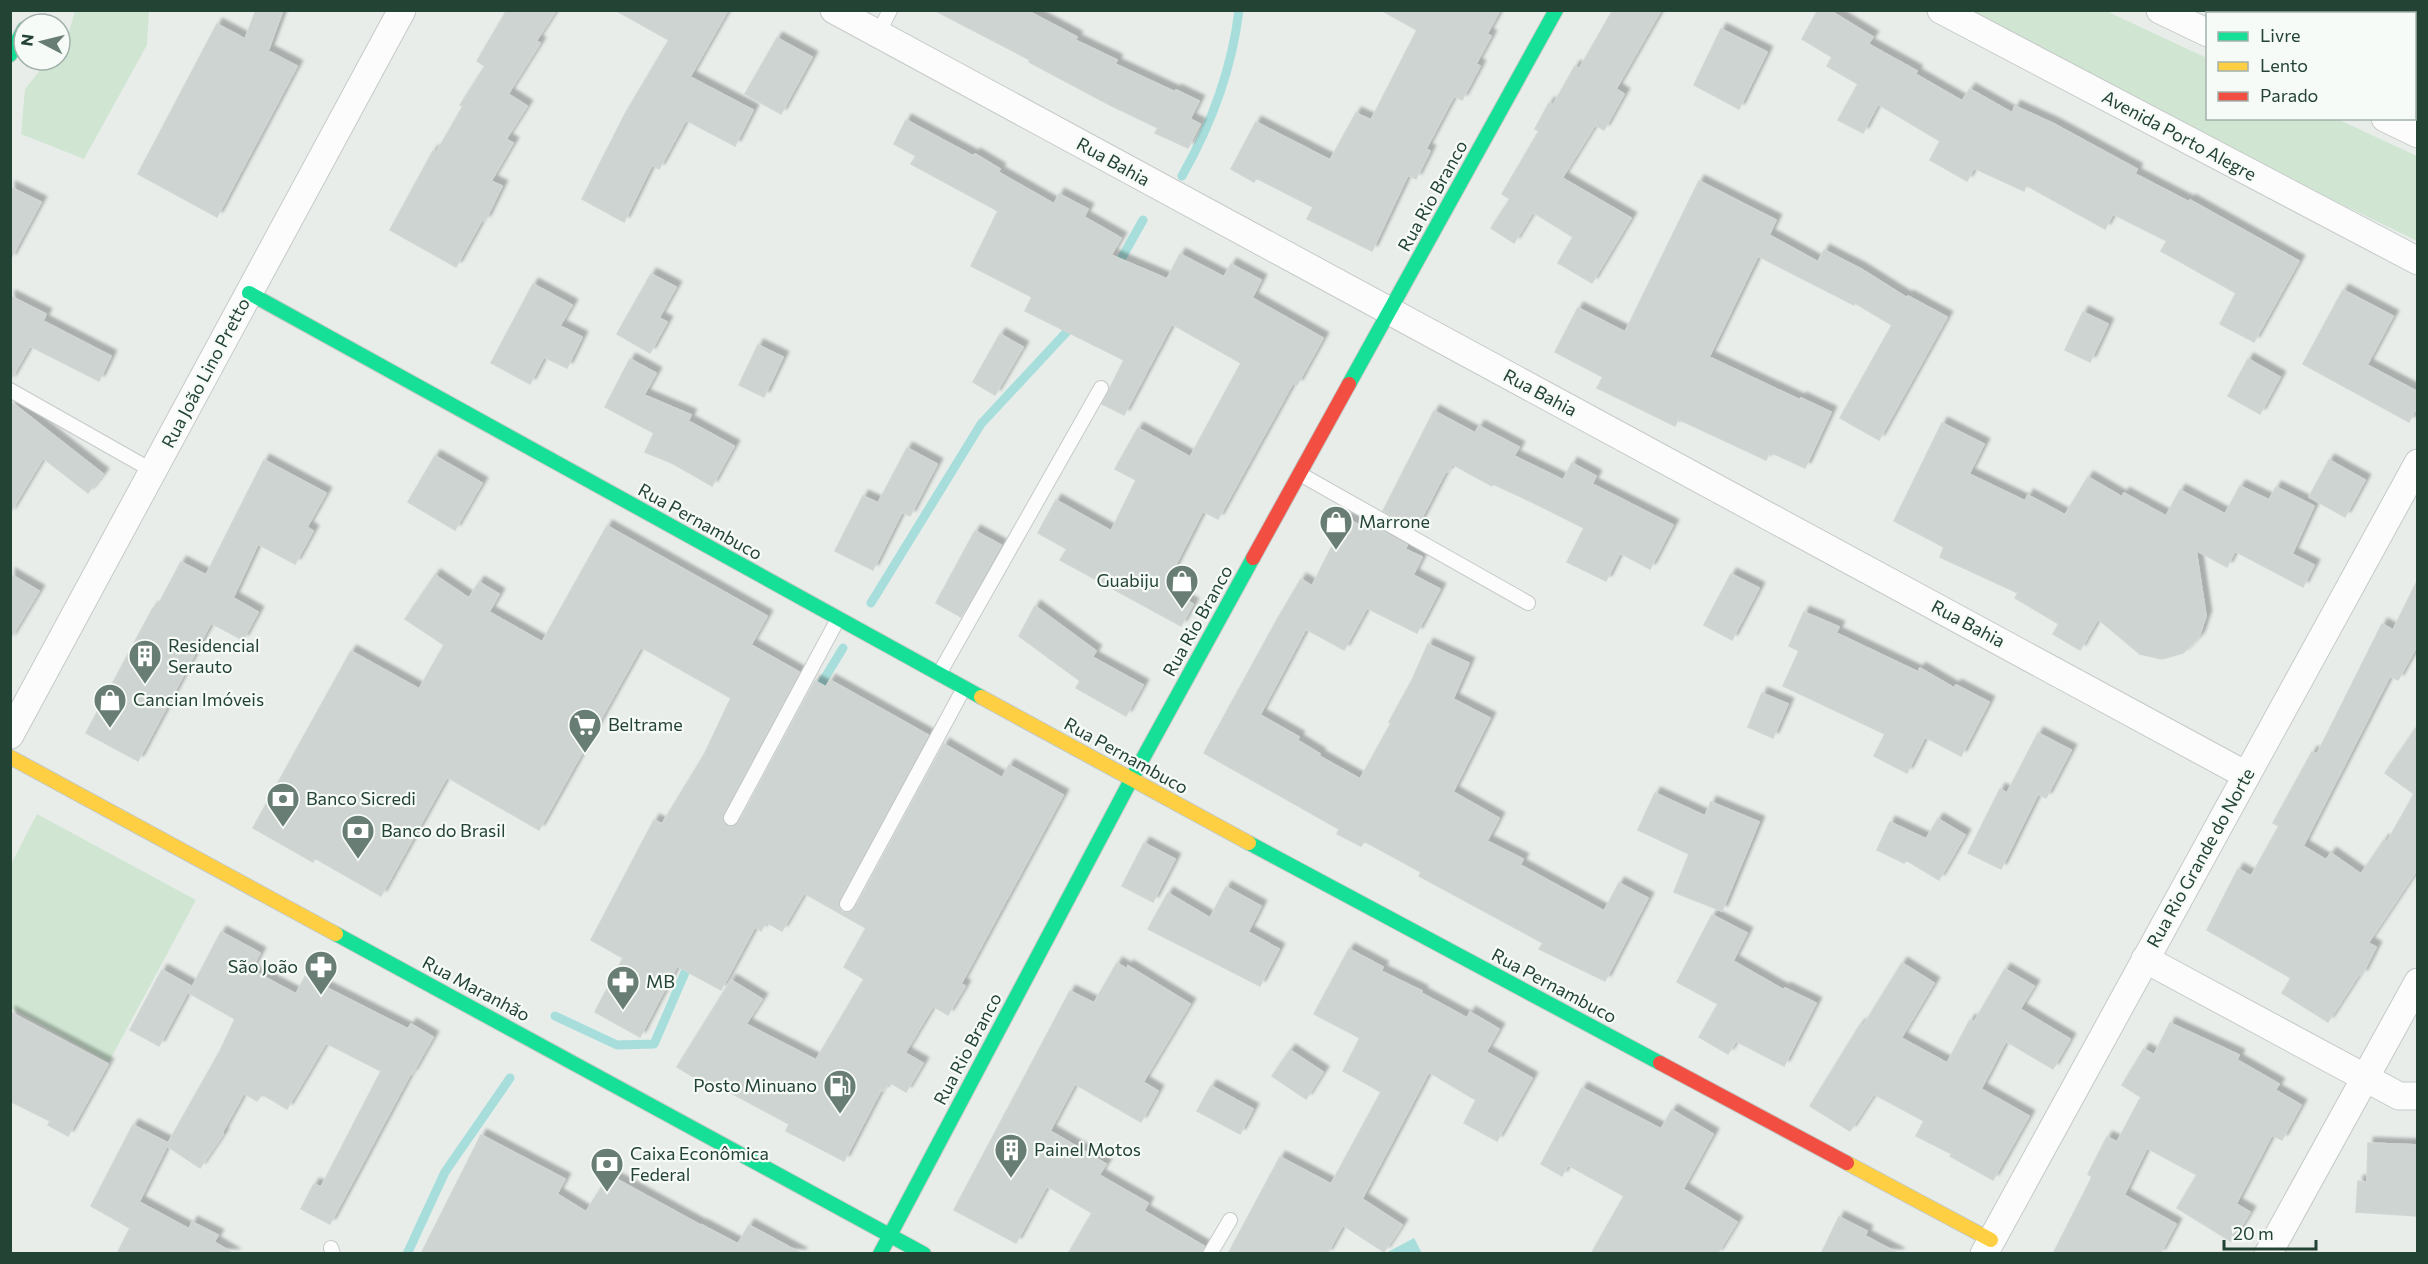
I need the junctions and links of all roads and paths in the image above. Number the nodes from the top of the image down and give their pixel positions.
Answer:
1 (402, 10) edge
2 (834, 10) edge
3 (890, 10) edge
4 (1556, 10) edge
5 (1941, 10) edge
6 (2160, 10) edge
7 (2206, 32) edge
8 (878, 34) junction
9 (2389, 120) edge
10 (2418, 134) edge
11 (2418, 261) edge
12 (249, 293) junction
13 (1389, 312) junction
14 (1101, 388) dead end
15 (10, 390) edge
16 (2418, 463) edge
17 (153, 471) junction
18 (1300, 474) junction
19 (1528, 603) dead end
20 (838, 618) junction
21 (939, 674) junction
22 (964, 688) junction
23 (10, 735) edge
24 (10, 757) edge
25 (2246, 775) junction
26 (1131, 780) junction
27 (731, 818) dead end
28 (847, 904) dead end
29 (2145, 959) junction
30 (2418, 982) edge
31 (2365, 1078) junction
32 (2418, 1096) edge
33 (1230, 1220) dead end
34 (890, 1234) junction
35 (1987, 1247) edge
36 (879, 1254) edge
37 (924, 1254) edge
38 (1210, 1254) edge
39 (2268, 1254) edge

1 - 12 street, Rua João Lino Pretto
2 - 8 street, Rua Bahia
3 - 8 lane
4 - 13 main road, Rua Rio Branco
5 - 11 street, Avenida Porto Alegre
6 - 7 street
8 - 13 street, Rua Bahia
9 - 10 street
12 - 17 street, Rua João Lino Pretto
12 - 20 main road, Rua Pernambuco
13 - 18 main road, Rua Rio Branco
13 - 25 street, Rua Bahia
14 - 21 lane
15 - 17 lane
16 - 25 street, Rua Rio Grande do Norte
17 - 23 street, Rua João Lino Pretto
18 - 19 lane
18 - 26 main road, Rua Rio Branco
20 - 21 main road, Rua Pernambuco
20 - 27 lane
21 - 22 main road, Rua Pernambuco
22 - 26 main road, Rua Pernambuco
22 - 28 lane
24 - 34 main road, Rua Maranhão
25 - 29 street, Rua Rio Grande do Norte
26 - 34 main road, Rua Rio Branco
26 - 35 main road, Rua Pernambuco
29 - 31 street
29 - 35 street, Rua Rio Grande do Norte
30 - 31 street
31 - 32 street
31 - 39 street
33 - 38 lane
34 - 36 main road, Rua Rio Branco
34 - 37 main road, Rua Maranhão

